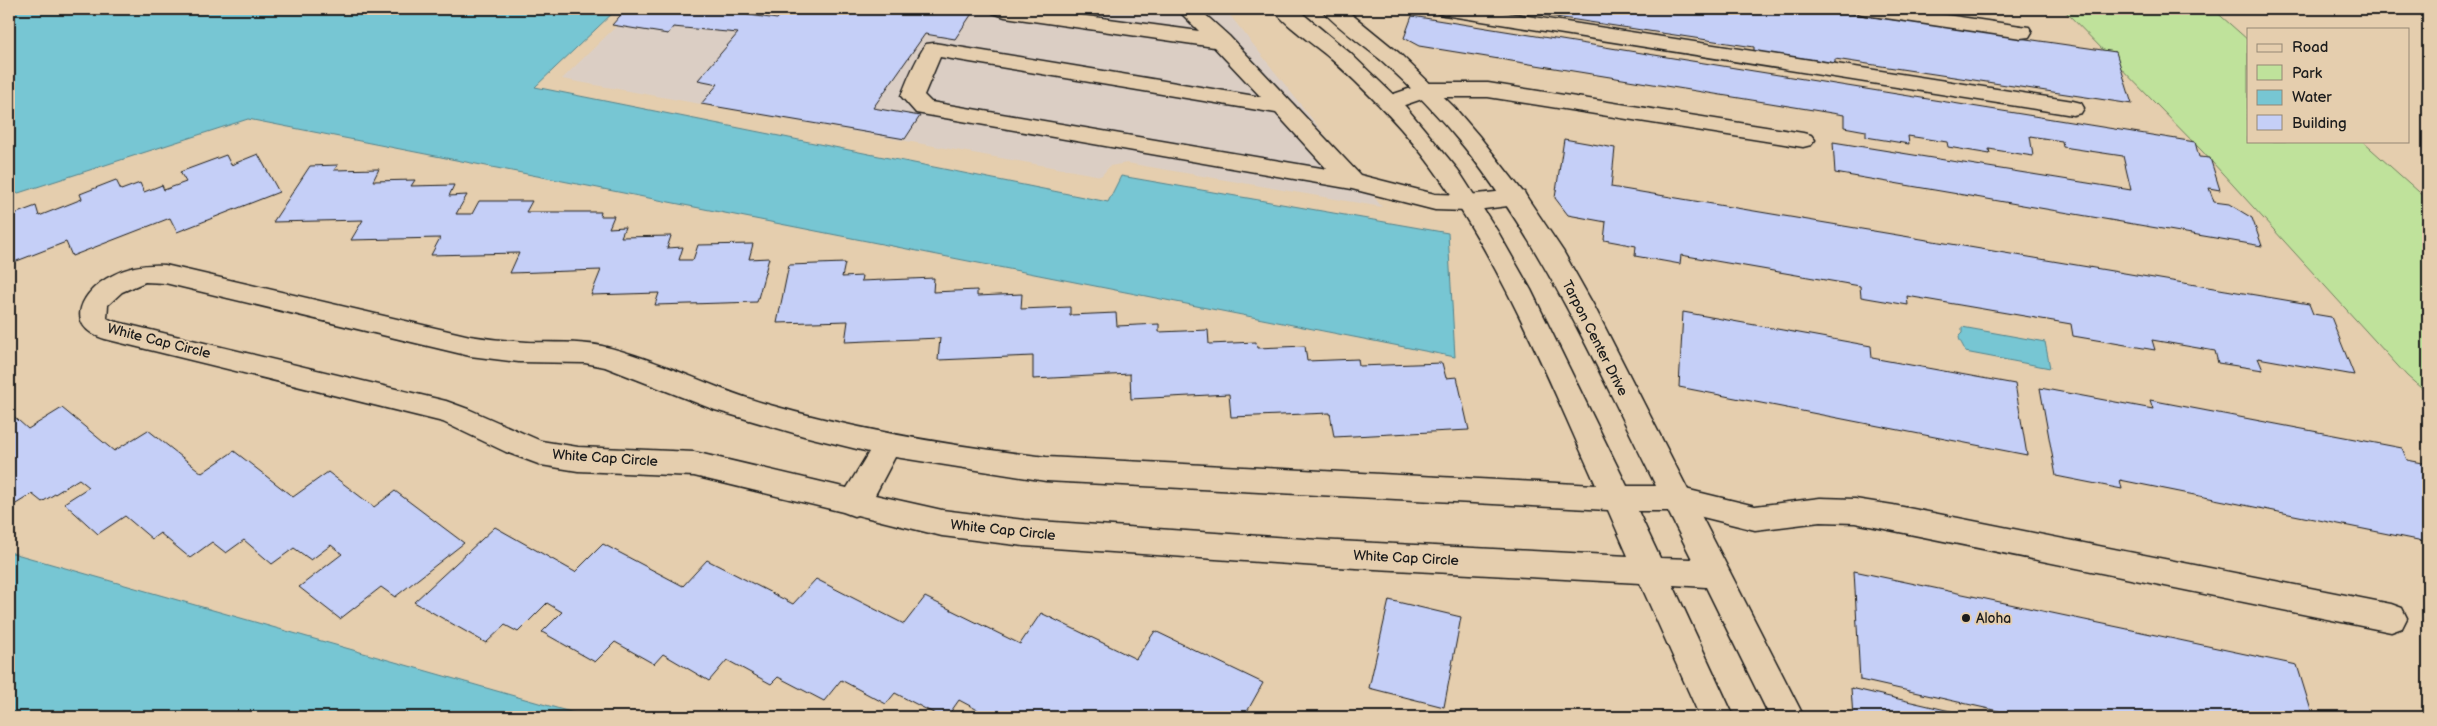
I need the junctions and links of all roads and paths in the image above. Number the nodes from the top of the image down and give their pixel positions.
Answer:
1 (1000, 9) edge
2 (1187, 9) edge
3 (1286, 9) edge
4 (1332, 9) edge
5 (1444, 9) edge
6 (1865, 9) edge
7 (2021, 32) dead end
8 (1221, 40) junction
9 (1426, 90) junction
10 (1390, 103) junction
11 (1281, 107) junction
12 (2073, 108) dead end
13 (1803, 140) dead end
14 (1352, 182) junction
15 (1515, 198) junction
16 (1468, 203) junction
17 (888, 444) junction
18 (1619, 498) junction
19 (1677, 499) junction
20 (854, 504) junction
21 (1649, 570) junction
22 (1715, 574) junction
23 (2391, 618) dead end
24 (1717, 717) edge
25 (1788, 717) edge

1 - 8 street
2 - 8 street
3 - 10 street
4 - 9 street, Tarpon Center Drive
5 - 12 street
6 - 7 street
8 - 11 street
9 - 10 street
9 - 13 street
9 - 15 street, Tarpon Center Drive
10 - 16 street
11 - 14 street
11 - 14 street
14 - 16 street
15 - 16 street
15 - 19 street, Tarpon Center Drive
16 - 18 street
17 - 18 street, White Cap Circle
17 - 20 street
17 - 20 street, White Cap Circle
18 - 19 street, White Cap Circle
18 - 21 street
19 - 22 street, Tarpon Center Drive
19 - 23 street, White Cap Circle
20 - 21 street, White Cap Circle
21 - 22 street, White Cap Circle
21 - 24 street
22 - 25 street, Tarpon Center Drive

